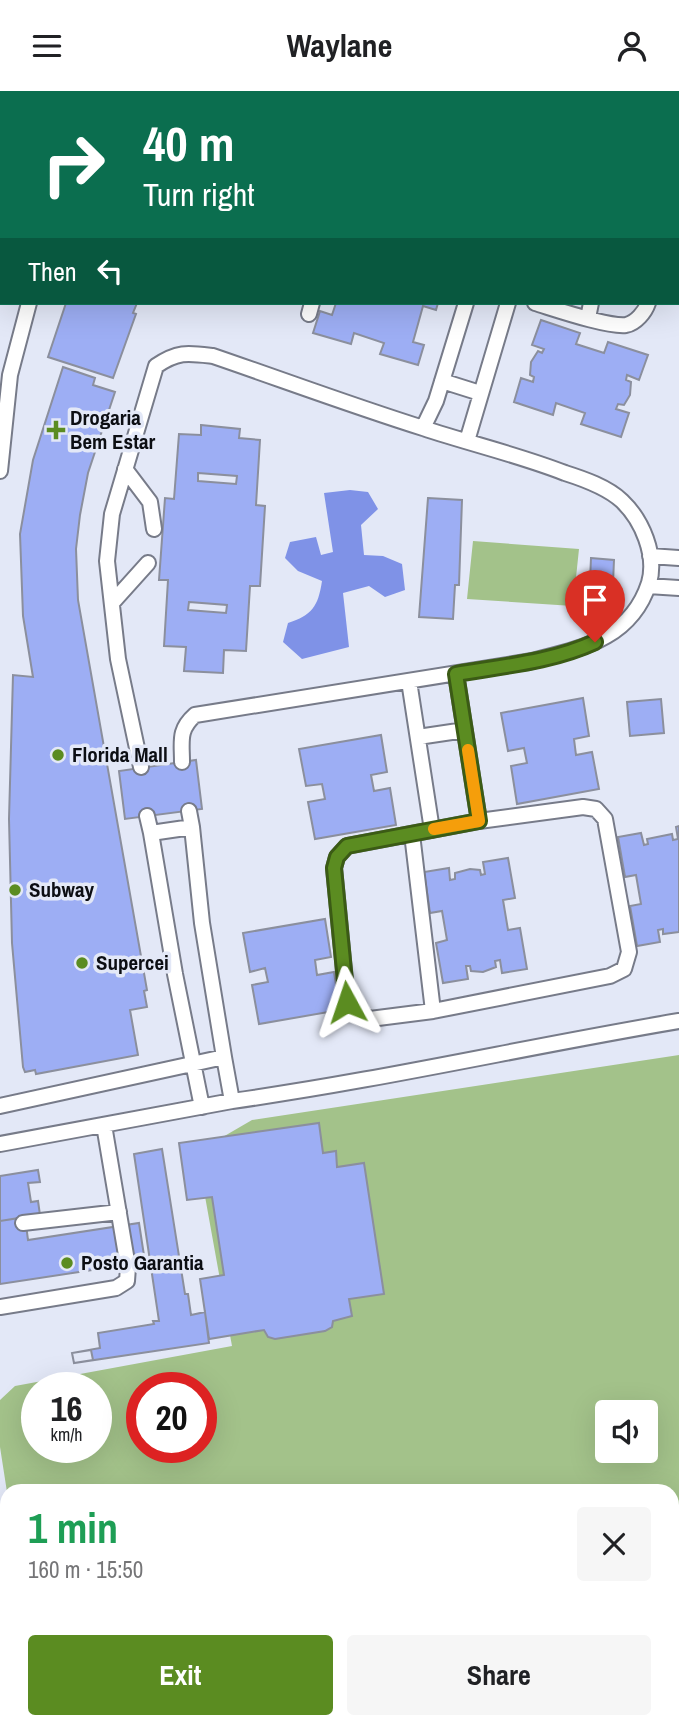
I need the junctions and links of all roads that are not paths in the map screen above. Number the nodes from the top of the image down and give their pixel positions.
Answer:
1 (28, 305) edge
2 (466, 305) edge
3 (507, 305) edge
4 (542, 305) edge
5 (591, 305) edge
6 (647, 305) edge
7 (588, 318) junction
8 (5, 378) edge
9 (442, 381) junction
10 (480, 393) junction
11 (423, 428) junction
12 (467, 441) junction
13 (125, 469) junction
14 (0, 471) edge
15 (153, 529) dead end
16 (650, 556) junction
17 (679, 558) edge
18 (148, 563) dead end
19 (648, 586) junction
20 (679, 588) edge
21 (111, 603) junction
22 (456, 674) junction
23 (409, 681) junction
24 (465, 730) junction
25 (418, 737) junction
26 (182, 762) dead end
27 (141, 768) dead end
28 (189, 811) dead end
29 (148, 816) dead end
30 (479, 821) junction
31 (192, 827) junction
32 (432, 830) junction
33 (150, 833) junction
34 (412, 834) junction
35 (433, 1010) junction
36 (679, 1021) edge
37 (224, 1057) junction
38 (194, 1063) junction
39 (232, 1101) junction
40 (0, 1107) edge
41 (202, 1107) junction
42 (104, 1125) junction
43 (0, 1144) edge
44 (119, 1212) junction
45 (23, 1223) dead end
46 (0, 1307) edge

1 - 8 lane
2 - 9 lane
3 - 10 lane
4 - 7 lane
5 - 7 lane
6 - 7 lane
8 - 14 lane
9 - 10 lane
9 - 11 lane
10 - 12 lane
11 - 12 lane
11 - 13 lane
12 - 16 lane
13 - 15 lane
13 - 21 lane
16 - 17 lane
16 - 19 lane
18 - 21 lane
19 - 20 lane
19 - 22 lane
21 - 27 lane
22 - 23 lane
22 - 24 lane
23 - 25 lane
23 - 26 lane
24 - 25 lane
24 - 30 lane
25 - 32 lane
28 - 31 lane
29 - 33 lane
30 - 32 lane
30 - 35 lane
31 - 33 lane
31 - 37 lane
32 - 34 lane
33 - 38 lane
34 - 35 lane
34 - 35 lane
36 - 39 lane
37 - 38 lane
37 - 39 lane
38 - 40 lane
38 - 41 lane
39 - 41 lane
41 - 42 lane
42 - 43 lane
42 - 44 lane
44 - 45 lane
44 - 46 lane

